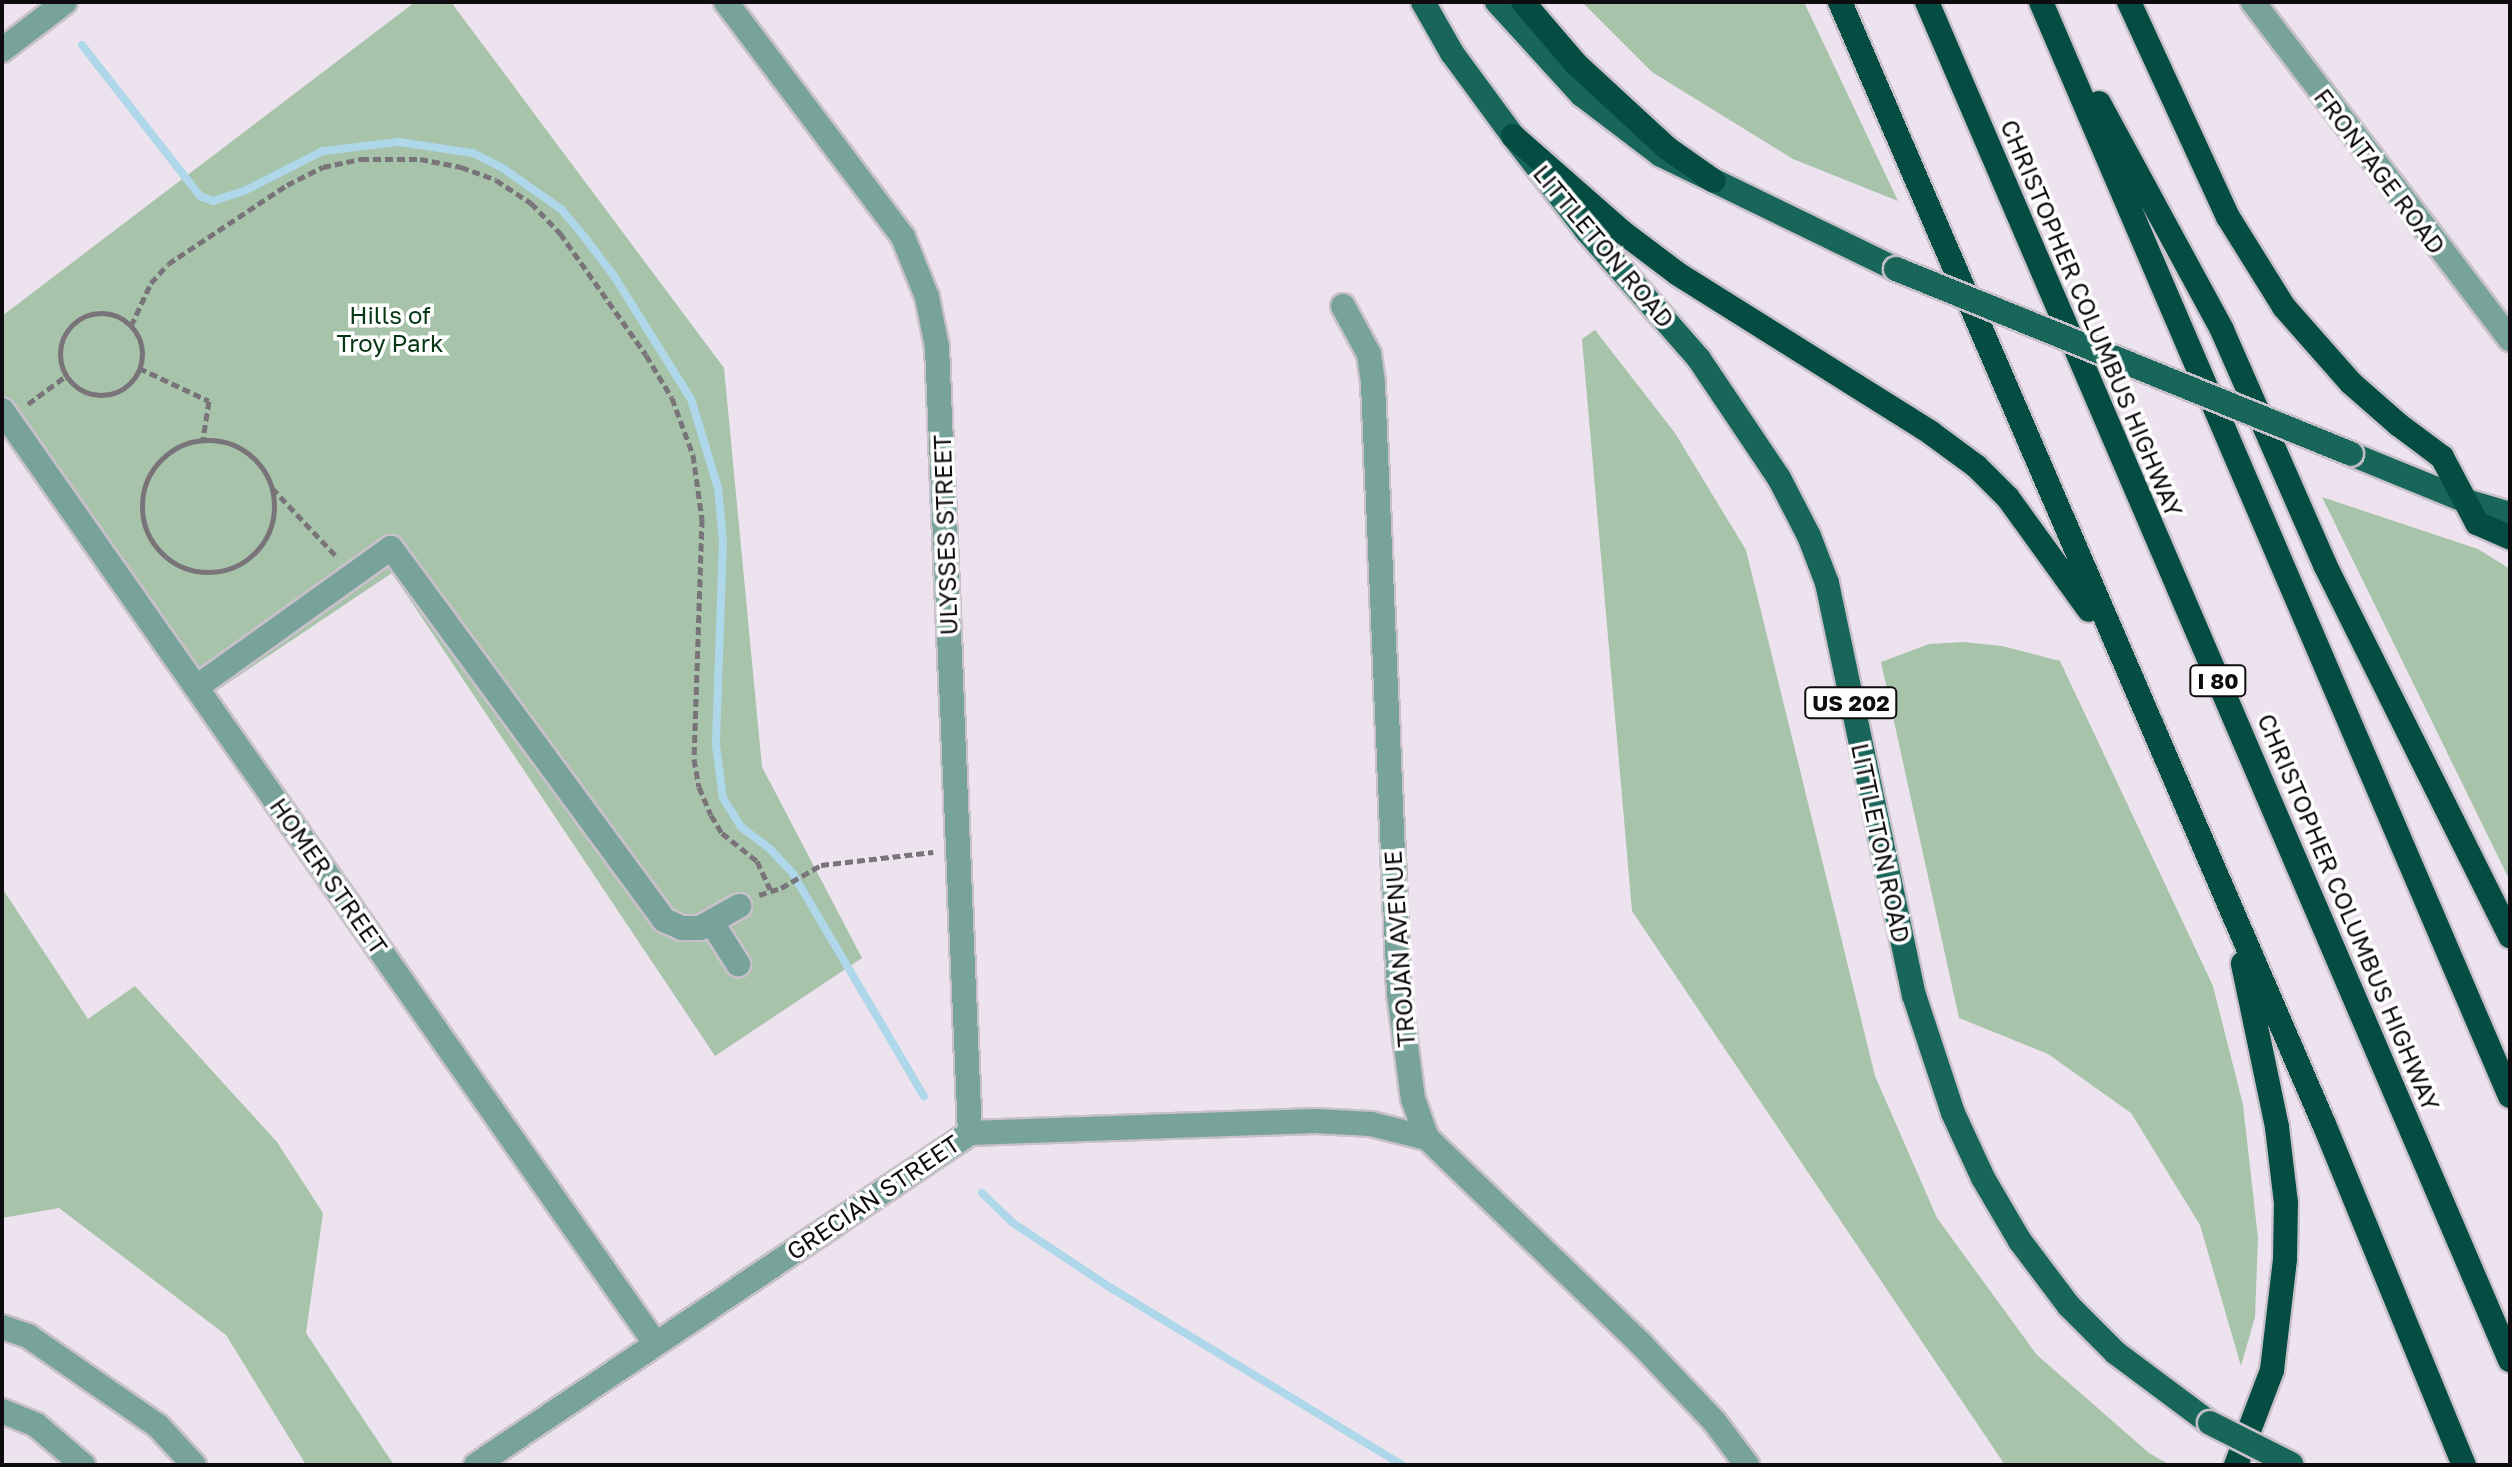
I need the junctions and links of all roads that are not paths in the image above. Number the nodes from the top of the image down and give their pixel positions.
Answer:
1 (65, 2) edge
2 (726, 2) edge
3 (1423, 2) edge
4 (1497, 2) edge
5 (1523, 2) edge
6 (1829, 2) edge
7 (1840, 2) edge
8 (1927, 2) edge
9 (2042, 2) edge
10 (2129, 2) edge
11 (2253, 2) edge
12 (2, 50) edge
13 (1513, 136) junction
14 (1714, 181) junction
15 (1929, 211) junction
16 (1343, 306) dead end
17 (2510, 339) edge
18 (5, 414) edge
19 (2488, 504) edge
20 (2510, 514) edge
21 (2510, 538) edge
22 (2116, 647) junction
23 (198, 686) junction
24 (739, 906) dead end
25 (2234, 918) junction
26 (712, 923) junction
27 (2510, 936) edge
28 (738, 964) dead end
29 (2510, 1096) edge
30 (970, 1133) junction
31 (1427, 1138) junction
32 (2, 1327) edge
33 (655, 1343) junction
34 (2510, 1360) edge
35 (2, 1411) edge
36 (2293, 1464) edge
37 (83, 1465) edge
38 (194, 1465) edge
39 (476, 1465) edge
40 (1747, 1465) edge
41 (2236, 1465) edge
42 (2464, 1465) edge

1 - 12 street
2 - 30 street, ULYSSES STREET
3 - 13 main road, LITTLETON ROAD / US 202
4 - 14 main road
5 - 14 highway
6 - 15 highway
7 - 15 highway
8 - 34 highway, CHRISTOPHER COLUMBUS HIGHWAY / I 80
9 - 27 highway
9 - 29 highway
10 - 19 highway
11 - 17 street, FRONTAGE ROAD
13 - 22 highway
13 - 36 main road, LITTLETON ROAD / US 202, bridge
14 - 19 main road, bridge
15 - 22 highway
16 - 31 street, TROJAN AVENUE
18 - 23 street, HOMER STREET
19 - 20 main road
19 - 21 highway
22 - 25 highway
23 - 26 street
23 - 33 street, HOMER STREET
24 - 26 street
25 - 41 highway
25 - 42 highway
26 - 28 street
30 - 31 street, GRECIAN STREET
30 - 33 street, GRECIAN STREET
31 - 40 street, TROJAN AVENUE
32 - 38 street
33 - 39 street, GRECIAN STREET
35 - 37 street

